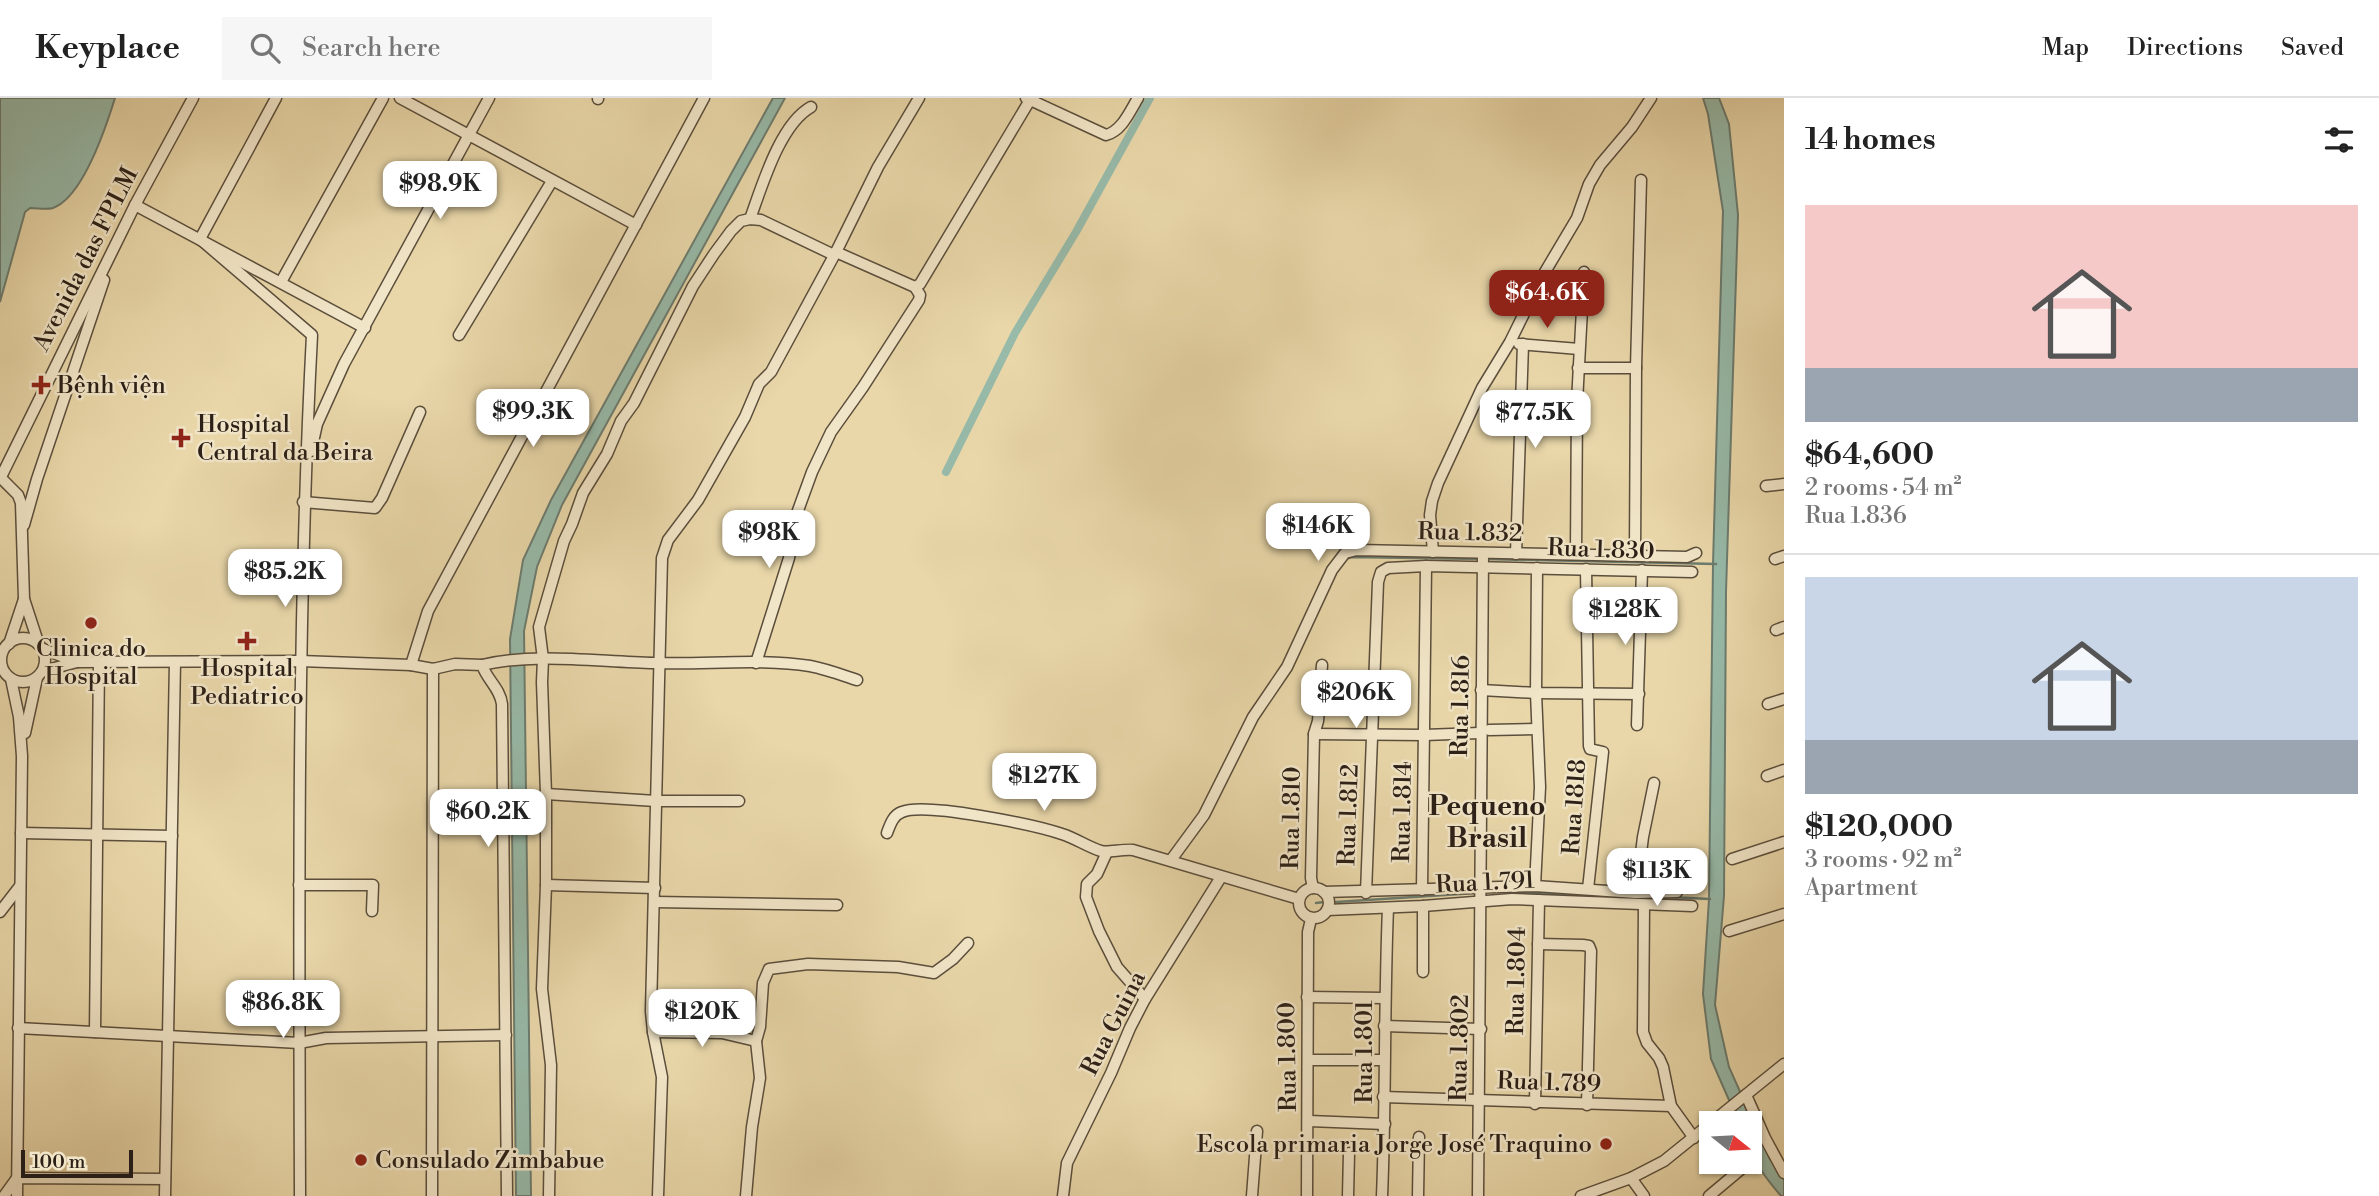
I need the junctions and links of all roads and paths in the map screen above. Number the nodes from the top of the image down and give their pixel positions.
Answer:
1 (193, 98) edge
2 (276, 98) edge
3 (383, 98) edge
4 (400, 98) edge
5 (489, 98) edge
6 (704, 98) edge
7 (919, 98) edge
8 (1138, 98) edge
9 (1651, 98) edge
10 (1028, 99) edge
11 (811, 107) dead end
12 (468, 136) junction
13 (1641, 180) dead end
14 (552, 181) junction
15 (135, 205) junction
16 (750, 219) junction
17 (636, 225) junction
18 (200, 239) junction
19 (116, 244) junction
20 (835, 254) junction
21 (1584, 272) dead end
22 (281, 282) junction
23 (915, 288) junction
24 (365, 328) junction
25 (459, 335) dead end
26 (1510, 342) junction
27 (1524, 344) junction
28 (1579, 349) junction
29 (1578, 368) junction
30 (1636, 369) junction
31 (420, 412) dead end
32 (0, 478) edge
33 (304, 482) junction
34 (1784, 484) edge
35 (1766, 486) dead end
36 (303, 502) junction
37 (24, 525) junction
38 (1433, 552) junction
39 (1696, 553) dead end
40 (1483, 554) junction
41 (1516, 554) junction
42 (1576, 554) junction
43 (1634, 555) junction
44 (1426, 566) junction
45 (1482, 567) junction
46 (1537, 568) junction
47 (1586, 569) junction
48 (1642, 570) junction
49 (1381, 572) joint
50 (1692, 572) dead end
51 (24, 599) junction
52 (4, 647) edge
53 (41, 647) junction
54 (538, 659) junction
55 (300, 661) junction
56 (77, 662) junction
57 (175, 662) junction
58 (99, 663) junction
59 (658, 663) junction
60 (756, 663) junction
61 (482, 664) junction
62 (411, 665) junction
63 (1322, 665) dead end
64 (433, 669) junction
65 (40, 674) junction
66 (6, 675) edge
67 (857, 680) dead end
68 (1481, 690) junction
69 (1535, 693) junction
70 (1588, 693) junction
71 (1639, 694) junction
72 (1784, 699) edge
73 (1768, 704) dead end
74 (1637, 725) dead end
75 (1537, 729) junction
76 (1485, 732) junction
77 (1314, 734) junction
78 (1372, 734) junction
79 (1424, 736) junction
80 (22, 755) junction
81 (1784, 770) edge
82 (1767, 776) dead end
83 (1654, 783) dead end
84 (546, 794) junction
85 (656, 801) junction
86 (739, 801) dead end
87 (21, 833) junction
88 (887, 833) dead end
89 (97, 834) junction
90 (172, 836) junction
91 (1784, 842) edge
92 (1107, 852) junction
93 (1732, 859) dead end
94 (1171, 860) junction
95 (1221, 877) junction
96 (299, 885) junction
97 (546, 885) junction
98 (20, 886) junction
99 (1480, 886) junction
100 (1535, 886) junction
101 (655, 888) junction
102 (1313, 888) junction
103 (1588, 889) junction
104 (1422, 890) junction
105 (1324, 892) junction
106 (1366, 892) junction
107 (1677, 892) dead end
108 (1636, 893) junction
109 (1299, 899) junction
110 (1481, 900) junction
111 (1539, 900) junction
112 (655, 902) junction
113 (836, 905) dead end
114 (1644, 905) junction
115 (1692, 905) dead end
116 (1423, 906) junction
117 (1388, 908) junction
118 (1327, 910) junction
119 (372, 911) dead end
120 (0, 912) edge
121 (1784, 914) edge
122 (1311, 919) junction
123 (1729, 931) dead end
124 (968, 943) dead end
125 (1538, 944) junction
126 (1423, 972) dead end
127 (1307, 997) junction
128 (1384, 998) junction
129 (1145, 999) junction
130 (1384, 1026) junction
131 (18, 1028) junction
132 (1481, 1029) junction
133 (95, 1032) junction
134 (653, 1032) junction
135 (169, 1034) junction
136 (506, 1035) junction
137 (432, 1036) junction
138 (755, 1041) junction
139 (299, 1043) junction
140 (1308, 1060) junction
141 (1384, 1060) junction
142 (1782, 1069) edge
143 (1745, 1095) junction
144 (1383, 1097) junction
145 (1479, 1101) junction
146 (1535, 1104) junction
147 (1587, 1105) junction
148 (1671, 1107) junction
149 (1308, 1121) junction
150 (1385, 1124) junction
151 (1256, 1131) dead end
152 (1419, 1137) dead end
153 (1694, 1138) junction
154 (1349, 1153) dead end
155 (1784, 1173) edge
156 (1735, 1174) edge
157 (17, 1178) junction
158 (1631, 1178) junction
159 (165, 1179) junction
160 (1617, 1183) junction
161 (4, 1196) edge
162 (17, 1196) edge
163 (165, 1196) edge
164 (300, 1196) edge
165 (432, 1196) edge
166 (507, 1196) edge
167 (549, 1196) edge
168 (658, 1196) edge
169 (746, 1196) edge
170 (1063, 1196) edge
171 (1252, 1196) edge
172 (1307, 1196) edge
173 (1348, 1196) edge
174 (1382, 1196) edge
175 (1418, 1196) edge
176 (1478, 1196) edge
177 (1581, 1196) edge
178 (1609, 1196) edge
179 (1644, 1196) edge
180 (1709, 1196) edge

1 - 15 street, Avenida das FPLM
2 - 18 street
3 - 22 street
4 - 12 street
5 - 12 street
6 - 17 street
7 - 20 street
8 - 10 street
9 - 26 street
10 - 23 street
11 - 16 street
12 - 14 street
12 - 24 street
13 - 30 street
14 - 17 street
14 - 25 street
15 - 18 street
15 - 19 street, Avenida das FPLM
16 - 20 street
16 - 54 street
17 - 62 street
18 - 22 street
18 - 33 street
19 - 32 street, Avenida das FPLM
19 - 37 street
20 - 23 street
20 - 59 street
21 - 28 street
22 - 24 street
23 - 60 street
24 - 33 street
26 - 27 street
26 - 38 street
27 - 28 street
27 - 41 street
28 - 29 street
29 - 30 street
29 - 42 street
30 - 43 street
31 - 36 street
32 - 37 street
33 - 36 street
34 - 35 street
36 - 55 street
37 - 51 street
38 - 40 street, Rua 1.832
38 - 94 street, Rua 1.832
39 - 43 street, Rua 1.832
40 - 41 street, Rua 1.832
40 - 45 street, Rua 1.816
41 - 42 street, Rua 1.832
42 - 43 street, Rua 1.832
44 - 45 street, Rua 1.830
44 - 49 street, Rua 1.830
44 - 79 street, Rua 1.814
45 - 46 street, Rua 1.830
45 - 68 street, Rua 1.816
46 - 47 street, Rua 1.830
46 - 69 street
47 - 48 street, Rua 1.830
47 - 70 street, Rua 1818
48 - 50 street, Rua 1.830
48 - 71 street
49 - 78 street, Rua 1.812
51 - 52 street
51 - 53 street
52 - 53 street
52 - 66 street
53 - 56 street
53 - 65 street
54 - 59 street
54 - 61 street
54 - 84 street
55 - 57 street
55 - 62 street
55 - 96 street
56 - 58 street
56 - 65 street
57 - 58 street
57 - 90 street
58 - 89 street
59 - 60 street
59 - 85 street
60 - 67 street
61 - 64 street
61 - 136 street
62 - 64 street
63 - 77 street, Rua 1.810
64 - 137 street
65 - 66 street
65 - 80 street
66 - 80 street
68 - 69 street
68 - 76 street, Rua 1.816
69 - 70 street
69 - 75 street
70 - 71 street
70 - 103 street, Rua 1818
71 - 74 street
72 - 73 street
75 - 76 street
75 - 100 street
76 - 79 street
76 - 99 street, Rua 1.816
77 - 78 street
77 - 102 street, Rua 1.810
78 - 79 street
78 - 106 street, Rua 1.812
79 - 104 street, Rua 1.814
80 - 87 street
81 - 82 street
83 - 108 street
84 - 85 street
84 - 97 street
85 - 86 street
85 - 101 street
87 - 89 street
87 - 98 street
88 - 92 street
89 - 90 street
89 - 133 street
90 - 135 street
91 - 93 street
92 - 94 street
92 - 129 street
94 - 95 street
95 - 109 street
95 - 129 street, Rua Guina
96 - 119 street
96 - 139 street
97 - 101 street
97 - 167 street
98 - 120 street
98 - 131 street
99 - 100 street
99 - 104 street
99 - 110 street, Rua 1.816
100 - 103 street
101 - 112 street
102 - 105 street
102 - 109 street
103 - 108 street
104 - 106 street
105 - 106 street
105 - 118 street
107 - 108 street
109 - 122 street
110 - 111 street, Rua 1.791
110 - 116 street, Rua 1.791
110 - 132 street, Rua 1.802
111 - 114 street, Rua 1.791
111 - 125 street, Rua 1.804
112 - 113 street
112 - 134 street
114 - 115 street, Rua 1.791
114 - 148 street
116 - 117 street, Rua 1.791
116 - 126 street
117 - 118 street, Rua 1.791
117 - 128 street, Rua 1.801
118 - 122 street
121 - 123 street
122 - 127 street, Rua 1.800
124 - 138 street
125 - 146 street, Rua 1.804
125 - 147 street
127 - 128 street
127 - 140 street, Rua 1.800
128 - 130 street, Rua 1.801
129 - 170 street, Rua Guina
130 - 132 street
130 - 141 street, Rua 1.801
131 - 133 street
131 - 157 street
132 - 145 street, Rua 1.802
133 - 135 street
134 - 138 street
134 - 168 street
135 - 139 street
135 - 159 street
136 - 137 street
136 - 166 street
137 - 139 street
137 - 165 street
138 - 169 street
139 - 164 street
140 - 141 street
140 - 149 street, Rua 1.800
141 - 144 street, Rua 1.801
142 - 143 street
143 - 153 street
143 - 155 street
144 - 145 street, Rua 1.789
144 - 150 street, Rua 1.801
145 - 146 street, Rua 1.789
145 - 176 street, Rua 1.802
146 - 147 street, Rua 1.789
147 - 148 street, Rua 1.789
148 - 153 street
149 - 150 street
149 - 172 street, Rua 1.800
150 - 174 street, Rua 1.801
151 - 171 street
152 - 175 street
153 - 158 street
154 - 173 street
156 - 180 street
157 - 159 street
157 - 161 street
157 - 162 street
158 - 160 street
158 - 179 street
159 - 163 street
160 - 177 street
160 - 178 street

